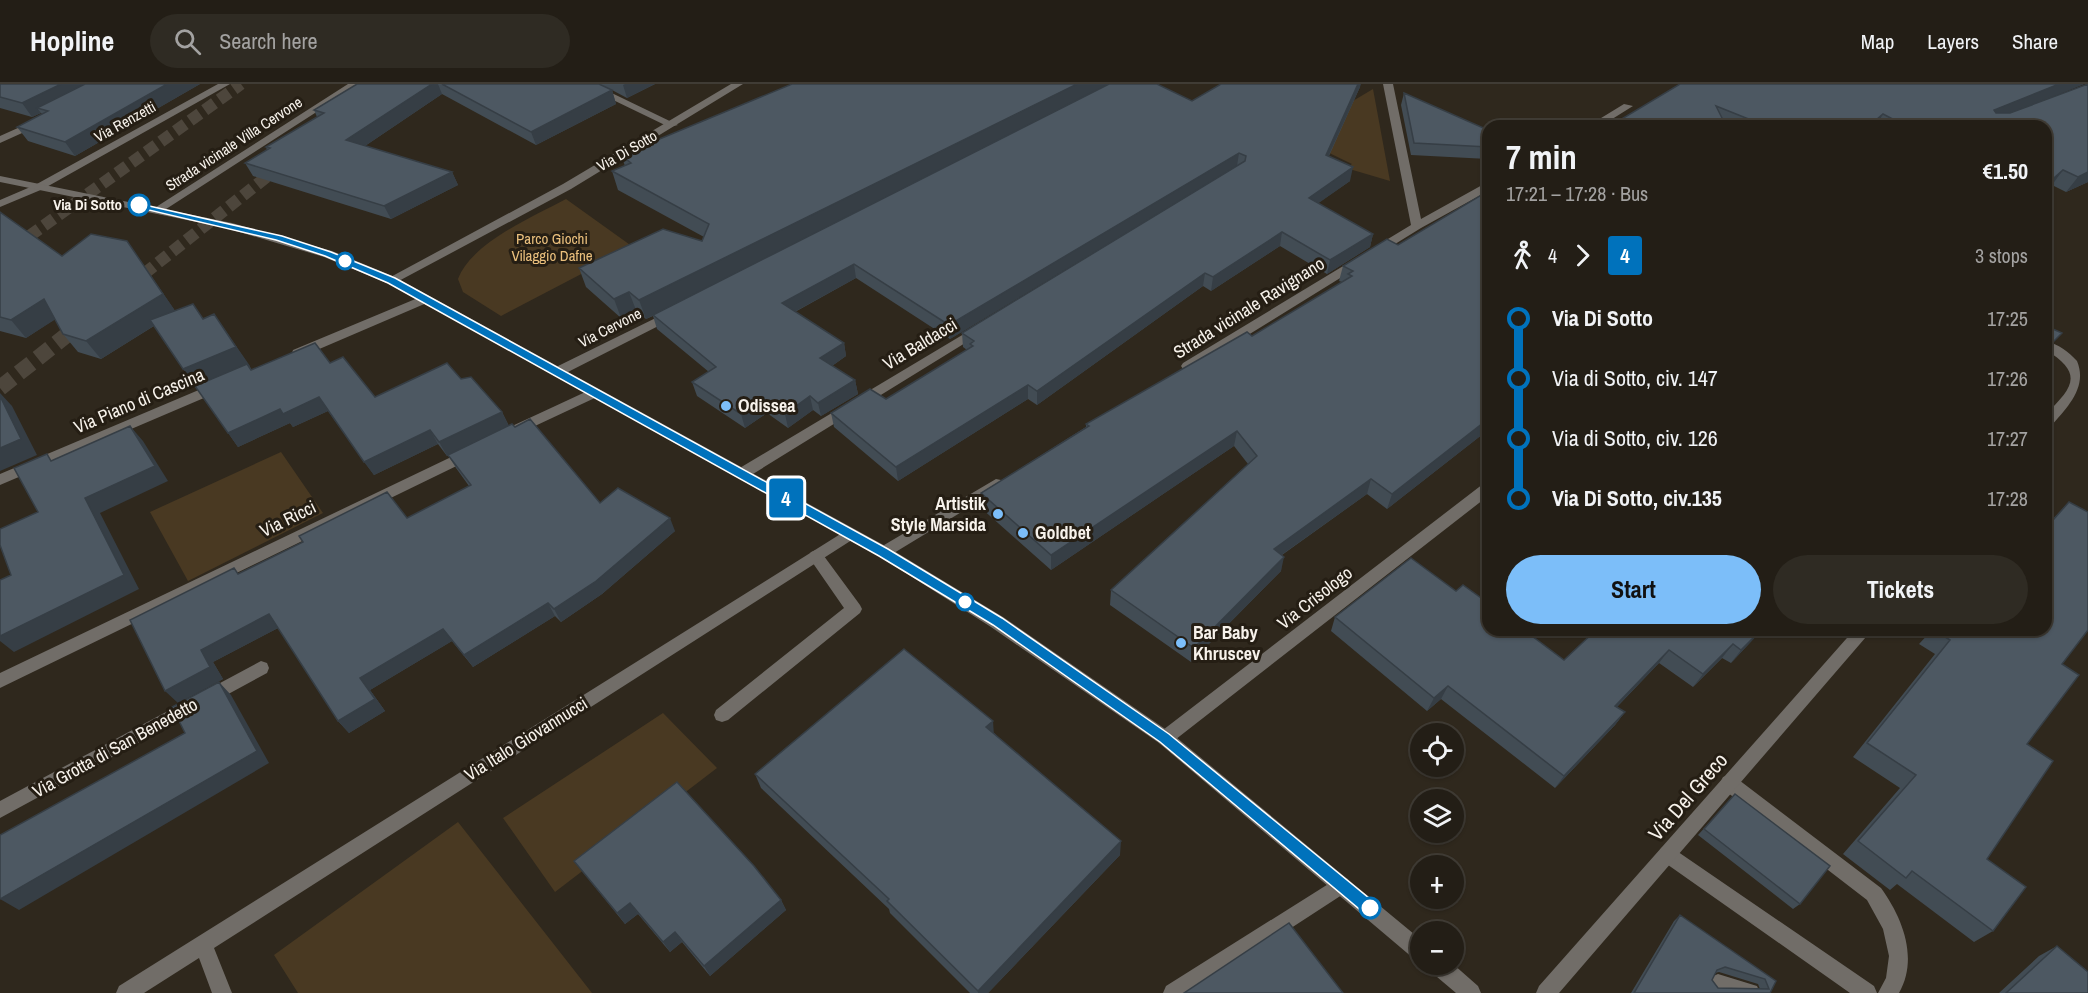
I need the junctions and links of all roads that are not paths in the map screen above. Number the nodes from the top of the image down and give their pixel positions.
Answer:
1 (225, 84) edge
2 (355, 84) edge
3 (585, 84) edge
4 (738, 84) edge
5 (1388, 84) edge
6 (1628, 106) dead end
7 (48, 116) edge
8 (1604, 120) edge
9 (673, 125) junction
10 (0, 140) edge
11 (0, 178) edge
12 (39, 187) junction
13 (1482, 189) edge
14 (0, 204) edge
15 (159, 209) junction
16 (1417, 226) junction
17 (391, 280) junction
18 (424, 299) junction
19 (688, 306) edge
20 (992, 321) edge
21 (2052, 349) edge
22 (280, 361) edge
23 (559, 371) junction
24 (1172, 376) edge
25 (237, 379) edge
26 (594, 393) junction
27 (2052, 416) edge
28 (502, 437) edge
29 (480, 447) edge
30 (743, 473) junction
31 (1009, 476) edge
32 (0, 480) edge
33 (1482, 493) edge
34 (850, 534) junction
35 (884, 552) junction
36 (816, 556) junction
37 (1859, 636) edge
38 (261, 668) dead end
39 (0, 681) edge
40 (722, 715) dead end
41 (1165, 738) junction
42 (1729, 783) junction
43 (0, 810) edge
44 (1668, 854) junction
45 (1341, 885) junction
46 (1410, 943) edge
47 (203, 944) junction
48 (1450, 975) edge
49 (1718, 984) edge
50 (126, 993) edge
51 (222, 993) edge
52 (1173, 993) edge
53 (1471, 993) edge
54 (1546, 993) edge
55 (1750, 993) edge
56 (1867, 993) edge
57 (1888, 993) edge

1 - 12 street, Via Renzetti
2 - 15 street, Strada vicinale Villa Cervone
3 - 9 street, Via Di Sotto
4 - 9 street, Via Di Sotto
5 - 16 street
6 - 8 street
7 - 10 street
9 - 17 street, Via Di Sotto
11 - 12 street
12 - 14 street, Via Renzetti
12 - 15 street
13 - 16 street, Strada vicinale Ravignano
15 - 17 street
16 - 24 street, Strada vicinale Ravignano
17 - 18 street
18 - 22 street
18 - 23 street
19 - 23 street, Via Cervone
20 - 30 street, Via Baldacci
21 - 27 street
23 - 26 street
25 - 32 street, Via Piano di Cascina
26 - 28 street
26 - 30 street
29 - 39 street, Via Ricci
30 - 34 street
31 - 35 street
33 - 41 street, Via Crisologo
34 - 35 street
34 - 36 street, Via Italo Giovannucci
35 - 41 street
36 - 40 street
36 - 47 street, Via Italo Giovannucci
37 - 42 street, Via Del Greco
38 - 43 street, Via Grotta di San Benedetto
41 - 45 street
42 - 44 street, Via Del Greco
42 - 57 street
44 - 54 street, Via Del Greco
44 - 56 street
45 - 46 street
45 - 52 street
47 - 50 street, Via Italo Giovannucci
47 - 51 street
48 - 53 street
49 - 55 street

